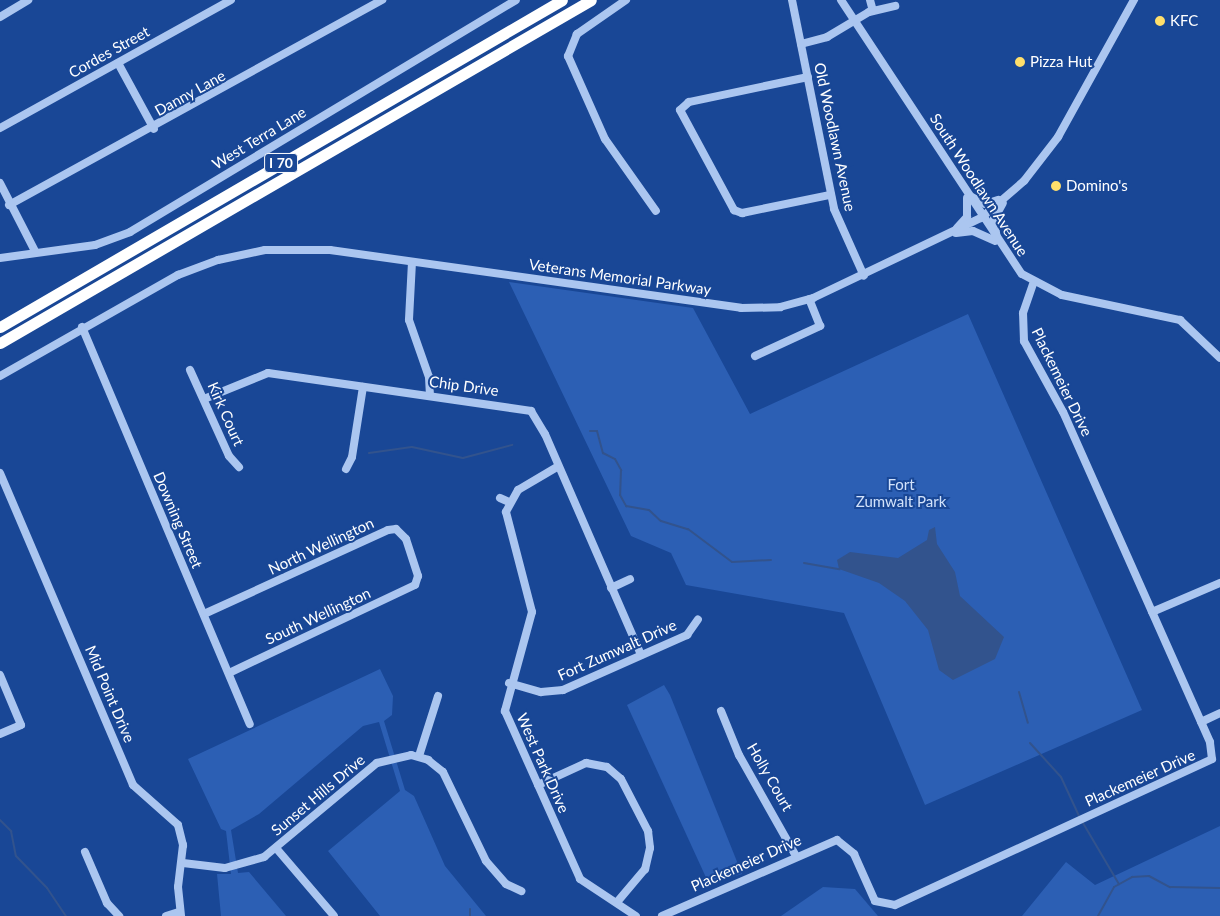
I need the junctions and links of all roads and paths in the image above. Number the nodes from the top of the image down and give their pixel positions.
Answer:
1 (28, 0) edge
2 (231, 0) edge
3 (382, 0) edge
4 (516, 0) edge
5 (562, 0) edge
6 (591, 0) edge
7 (626, 0) edge
8 (792, 0) edge
9 (841, 0) edge
10 (870, 0) edge
11 (1134, 0) edge
12 (895, 6) dead end
13 (873, 11) junction
14 (0, 17) edge
15 (853, 22) junction
16 (801, 44) junction
17 (118, 63) junction
18 (808, 77) junction
19 (0, 128) edge
20 (154, 129) junction
21 (0, 183) edge
22 (965, 191) junction
23 (1011, 193) junction
24 (830, 195) junction
25 (9, 205) junction
26 (656, 211) dead end
27 (981, 218) junction
28 (951, 234) junction
29 (998, 244) junction
30 (35, 251) junction
31 (0, 258) edge
32 (412, 262) junction
33 (864, 276) junction
34 (1033, 284) junction
35 (809, 299) junction
36 (0, 327) edge
37 (82, 327) junction
38 (0, 343) edge
39 (755, 356) dead end
40 (1220, 358) edge
41 (190, 370) dead end
42 (0, 376) edge
43 (363, 387) junction
44 (430, 395) junction
45 (204, 399) junction
46 (239, 467) dead end
47 (557, 467) junction
48 (346, 469) dead end
49 (0, 473) edge
50 (500, 498) dead end
51 (509, 502) junction
52 (630, 579) dead end
53 (418, 582) joint
54 (1220, 583) edge
55 (611, 588) junction
56 (1152, 612) junction
57 (204, 614) junction
58 (698, 619) dead end
59 (641, 655) junction
60 (229, 673) junction
61 (1, 678) edge
62 (509, 683) junction
63 (438, 696) dead end
64 (721, 711) dead end
65 (1220, 713) edge
66 (1201, 722) junction
67 (250, 724) dead end
68 (0, 734) edge
69 (420, 756) junction
70 (610, 758) dead end
71 (607, 767) junction
72 (538, 786) junction
73 (276, 848) junction
74 (86, 852) dead end
75 (796, 856) junction
76 (183, 862) junction
77 (521, 891) dead end
78 (618, 901) junction
79 (180, 914) edge
80 (118, 916) edge
81 (166, 916) edge
82 (334, 916) edge
83 (636, 916) edge
84 (662, 916) edge

1 - 14 street
2 - 17 street, Cordes Street
3 - 20 street, Danny Lane
4 - 30 street, West Terra Lane
5 - 36 highway, I 70
6 - 38 highway, I 70
7 - 26 street
8 - 16 street, Old Woodlawn Avenue
9 - 15 street, South Woodlawn Avenue
10 - 13 street
11 - 23 street, Veterans Memorial Parkway
12 - 13 street
13 - 15 street
15 - 16 street
15 - 22 street, South Woodlawn Avenue
16 - 18 street, Old Woodlawn Avenue
17 - 19 street, Cordes Street
17 - 20 street
18 - 24 street, Old Woodlawn Avenue
18 - 24 street
20 - 25 street, Danny Lane
21 - 25 street
22 - 23 street
22 - 27 street, South Woodlawn Avenue
22 - 28 street
23 - 27 street, Veterans Memorial Parkway
23 - 29 street
24 - 33 street, Old Woodlawn Avenue
25 - 30 street
27 - 28 street, Veterans Memorial Parkway
27 - 29 street, South Woodlawn Avenue
28 - 29 street
28 - 33 street, Veterans Memorial Parkway
29 - 34 street, South Woodlawn Avenue
30 - 31 street, West Terra Lane
32 - 35 street, Veterans Memorial Parkway
32 - 37 street, Veterans Memorial Parkway
32 - 44 street
33 - 35 street, Veterans Memorial Parkway
34 - 40 street, South Woodlawn Avenue
34 - 56 street, Plackemeier Drive
35 - 39 street
37 - 42 street, Veterans Memorial Parkway
37 - 57 street, Downing Street
41 - 45 street, Kirk Court
43 - 44 street, Chip Drive
43 - 45 street, Chip Drive
43 - 48 street
44 - 47 street, Chip Drive
45 - 46 street, Kirk Court
47 - 51 street
47 - 55 street, Chip Drive
49 - 76 street, Mid Point Drive
50 - 51 street
51 - 62 street, West Park Drive
52 - 55 street
53 - 57 street, North Wellington
53 - 60 street, South Wellington
54 - 56 street
55 - 59 street, Chip Drive
56 - 66 street, Plackemeier Drive
57 - 60 street, Downing Street
58 - 59 street, Fort Zumwalt Drive
59 - 62 street, Fort Zumwalt Drive
60 - 67 street, Downing Street
61 - 68 street
62 - 72 street, West Park Drive
63 - 69 street
64 - 75 street, Holly Court
65 - 66 street
66 - 75 street, Plackemeier Drive
69 - 73 street, Sunset Hills Drive
69 - 77 street
70 - 71 street
71 - 72 street
71 - 78 street
72 - 78 street, West Park Drive
73 - 76 street, Sunset Hills Drive
73 - 82 street
74 - 80 street
75 - 84 street, Plackemeier Drive
76 - 79 street, Mid Point Drive
78 - 83 street, West Park Drive
79 - 81 street

